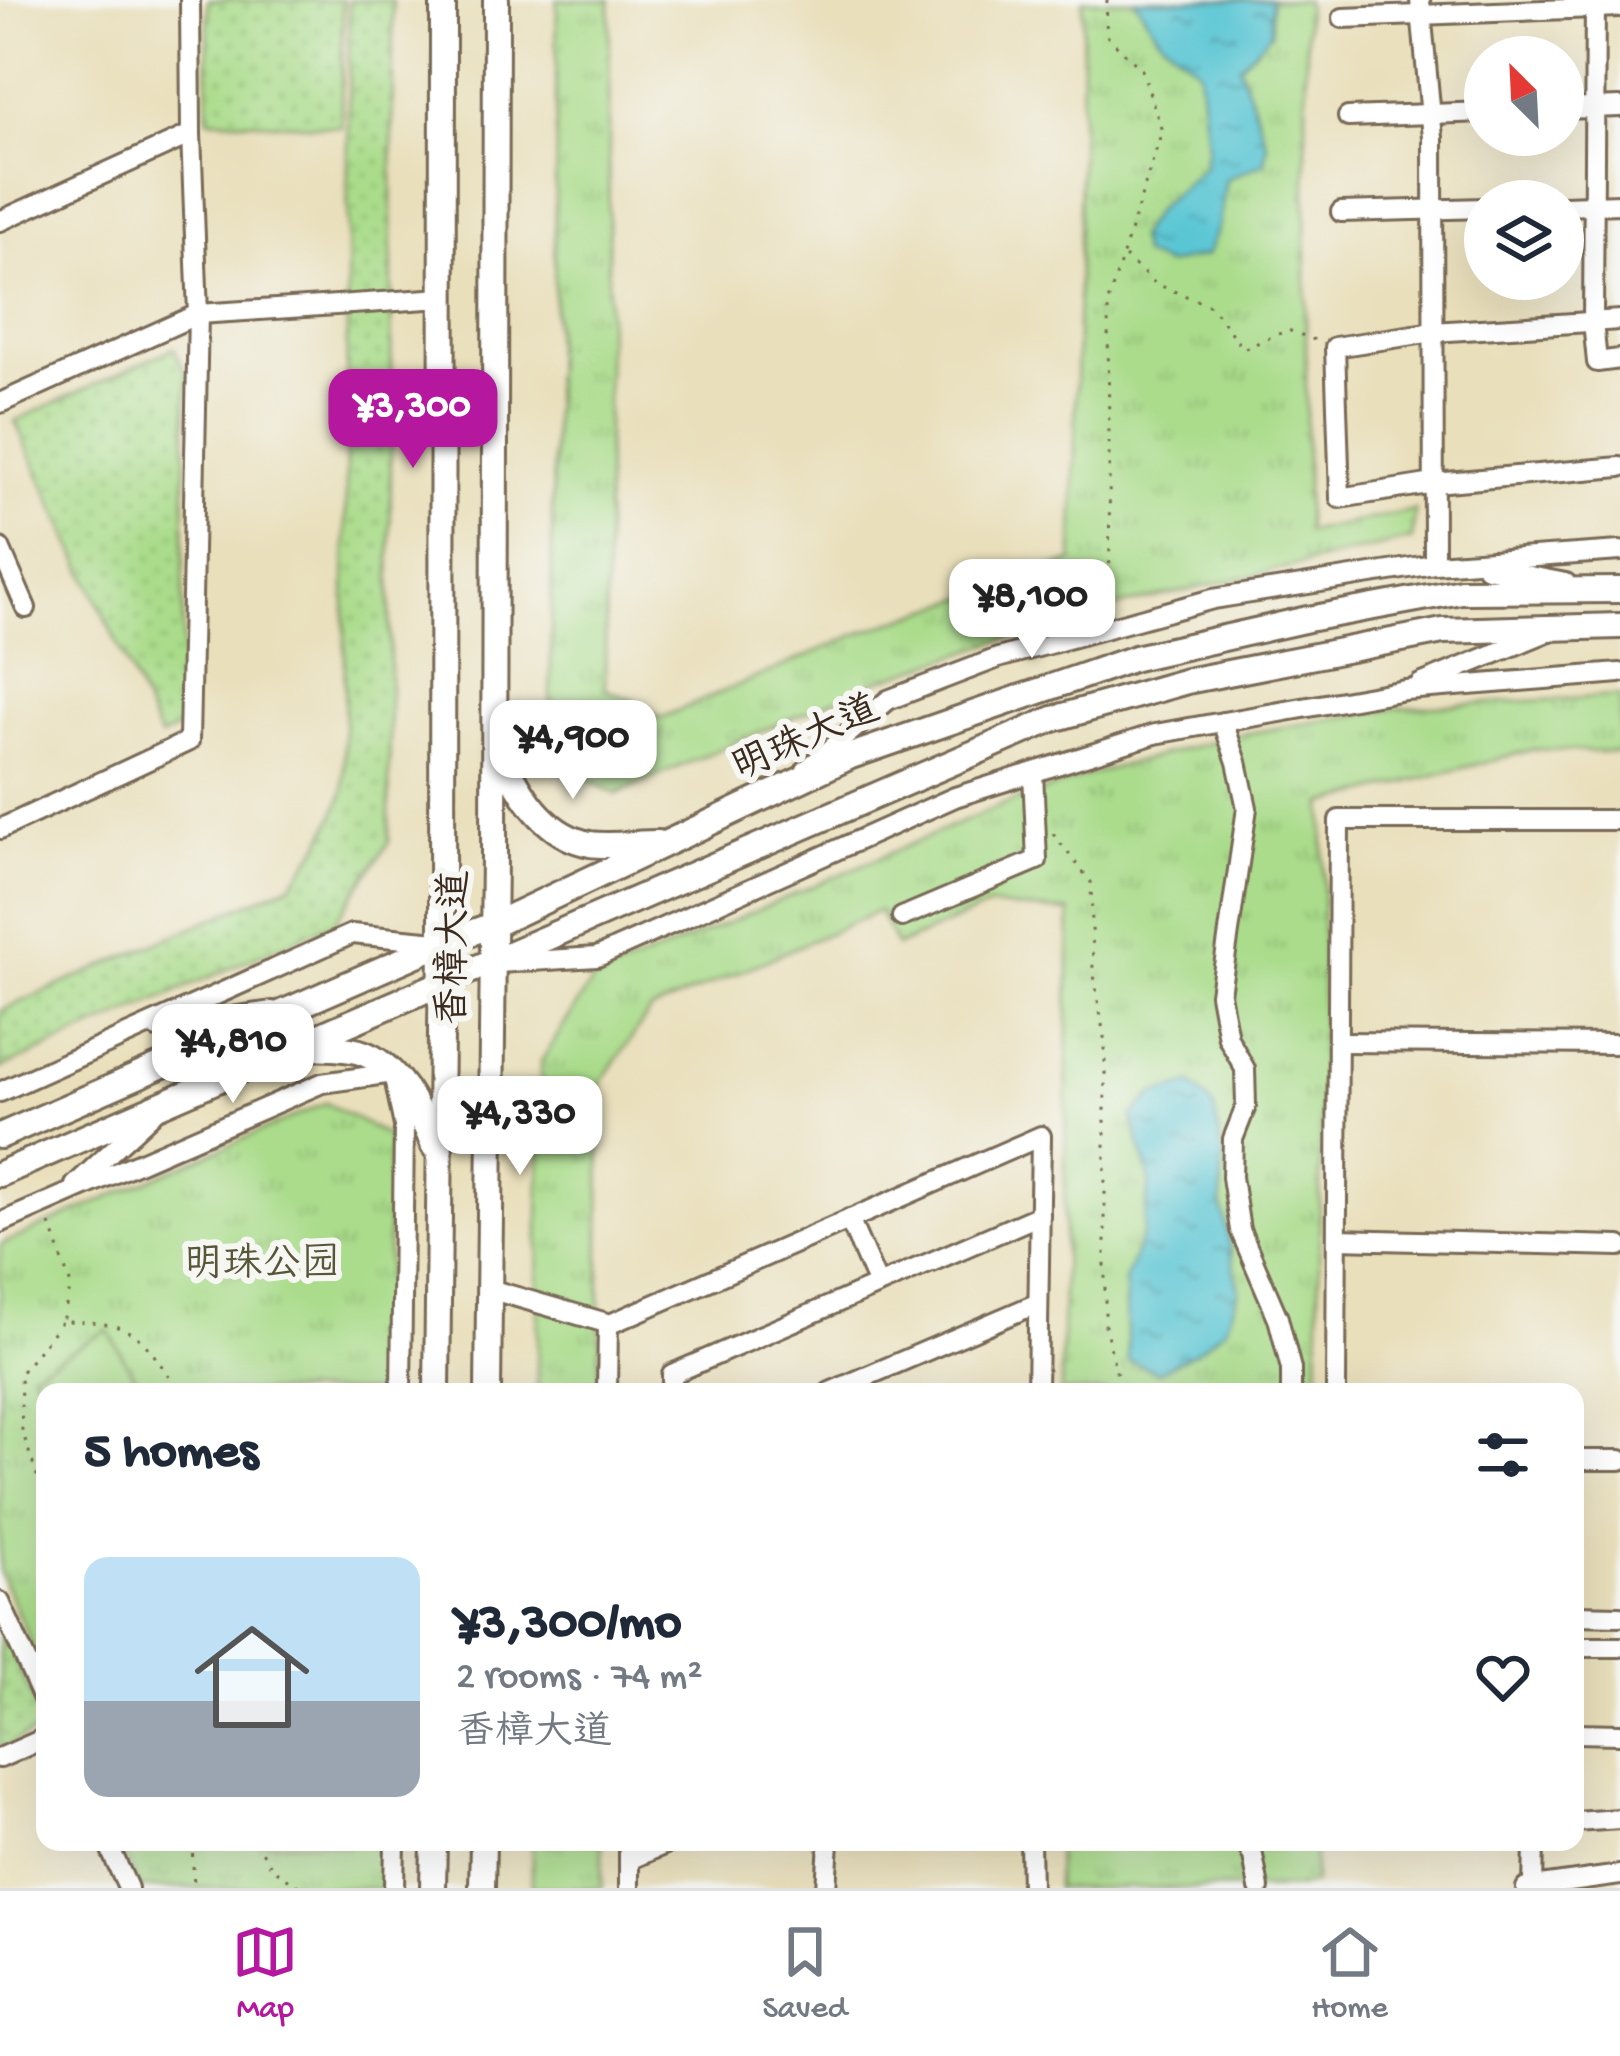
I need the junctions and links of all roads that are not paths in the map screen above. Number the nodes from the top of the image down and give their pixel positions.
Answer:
1 (190, 0) edge
2 (443, 0) edge
3 (496, 0) edge
4 (1595, 4) edge
5 (1420, 8) edge
6 (1620, 8) edge
7 (1343, 18) dead end
8 (1620, 106) edge
9 (1584, 108) edge
10 (1594, 108) junction
11 (1464, 113) edge
12 (1430, 114) junction
13 (1348, 117) dead end
14 (191, 134) junction
15 (1620, 204) edge
16 (1584, 205) edge
17 (1594, 205) junction
18 (1464, 208) edge
19 (1433, 209) junction
20 (1341, 212) dead end
21 (0, 221) edge
22 (443, 298) junction
23 (198, 314) junction
24 (1620, 320) edge
25 (1593, 322) junction
26 (1433, 332) junction
27 (1620, 359) edge
28 (0, 403) edge
29 (1620, 466) edge
30 (1434, 483) junction
31 (0, 548) edge
32 (1620, 551) edge
33 (1459, 563) junction
34 (1434, 564) junction
35 (1613, 590) edge
36 (26, 608) dead end
37 (1620, 626) edge
38 (1556, 628) junction
39 (1620, 673) edge
40 (1405, 690) junction
41 (1222, 722) junction
42 (494, 734) junction
43 (1033, 772) junction
44 (785, 788) junction
45 (1620, 820) edge
46 (0, 830) edge
47 (667, 843) junction
48 (902, 917) dead end
49 (494, 925) junction
50 (442, 943) junction
51 (493, 964) junction
52 (442, 983) junction
53 (294, 1007) junction
54 (133, 1032) junction
55 (1339, 1042) junction
56 (1620, 1044) edge
57 (295, 1046) junction
58 (393, 1073) junction
59 (0, 1092) edge
60 (163, 1103) junction
61 (0, 1136) edge
62 (439, 1159) junction
63 (0, 1174) edge
64 (63, 1196) junction
65 (1040, 1215) junction
66 (849, 1220) junction
67 (0, 1223) edge
68 (1337, 1239) junction
69 (1620, 1246) edge
70 (878, 1285) junction
71 (489, 1289) junction
72 (1038, 1303) junction
73 (608, 1324) junction
74 (401, 1383) edge
75 (437, 1383) edge
76 (488, 1383) edge
77 (607, 1383) edge
78 (672, 1383) edge
79 (851, 1383) edge
80 (1037, 1383) edge
81 (1292, 1383) edge
82 (1336, 1383) edge
83 (1584, 1460) edge
84 (1620, 1460) edge
85 (0, 1602) edge
86 (1584, 1616) edge
87 (1620, 1616) edge
88 (1584, 1647) edge
89 (1620, 1647) edge
90 (36, 1683) edge
91 (1584, 1733) edge
92 (1620, 1734) edge
93 (36, 1742) edge
94 (0, 1758) edge
95 (1620, 1819) edge
96 (1584, 1821) edge
97 (111, 1851) edge
98 (394, 1851) edge
99 (434, 1851) edge
100 (483, 1851) edge
101 (629, 1851) edge
102 (828, 1851) edge
103 (1030, 1851) edge
104 (1250, 1851) edge
105 (1533, 1851) edge
106 (1620, 1875) edge
107 (128, 1888) edge
108 (394, 1888) edge
109 (433, 1888) edge
110 (482, 1888) edge
111 (629, 1888) edge
112 (826, 1888) edge
113 (1030, 1888) edge
114 (1259, 1888) edge
115 (1530, 1888) edge

1 - 14 street
2 - 22 main road, 香樟大道
3 - 42 main road, 香樟大道
4 - 5 street
4 - 6 street
4 - 10 street
5 - 7 street
5 - 12 street
8 - 10 street
9 - 10 street
10 - 17 street
11 - 12 street
12 - 13 street
12 - 19 street
14 - 21 street
14 - 23 street
15 - 17 street
16 - 17 street
17 - 25 street
18 - 19 street
19 - 20 street
19 - 26 street
22 - 23 street
22 - 50 main road, 香樟大道
23 - 28 street
23 - 46 street
24 - 25 street
25 - 26 street
25 - 27 street
26 - 30 street
26 - 30 street
29 - 30 street
30 - 34 street
31 - 36 street
32 - 33 street
33 - 34 street
33 - 35 street
34 - 44 street
35 - 44 main road, 明珠大道
37 - 38 main road, 明珠大道
38 - 40 street
38 - 51 main road, 明珠大道
39 - 40 street
40 - 41 street
41 - 43 street
41 - 81 street
42 - 47 main road
42 - 49 main road, 香樟大道
43 - 48 street
43 - 51 street
44 - 47 main road, 明珠大道
45 - 55 street
47 - 49 main road, 明珠大道
49 - 50 main road, 明珠大道
49 - 51 main road, 香樟大道
50 - 52 main road, 香樟大道
50 - 53 main road, 明珠大道
50 - 54 street
51 - 52 main road, 明珠大道
51 - 71 main road, 香樟大道
52 - 57 main road, 明珠大道
52 - 62 main road, 香樟大道
53 - 54 street
53 - 61 main road, 明珠大道
54 - 59 street
55 - 56 street
55 - 68 street
57 - 58 main road
57 - 60 main road, 明珠大道
58 - 62 main road
58 - 64 street
58 - 74 street
60 - 63 main road, 明珠大道
60 - 64 street
62 - 75 main road, 香樟大道
64 - 67 street
65 - 66 street
65 - 70 street
65 - 72 street
66 - 70 street
66 - 73 street
68 - 69 street
68 - 82 street
70 - 78 street
71 - 73 street
71 - 76 main road, 香樟大道
72 - 79 street
72 - 80 street
73 - 77 street
83 - 84 street
85 - 90 street
86 - 87 street
88 - 89 street
91 - 92 street
93 - 94 street
95 - 96 street
97 - 107 street
98 - 108 street
99 - 109 main road
100 - 110 main road
101 - 111 street
102 - 112 street
103 - 113 street
104 - 114 street
105 - 115 street
106 - 115 street

